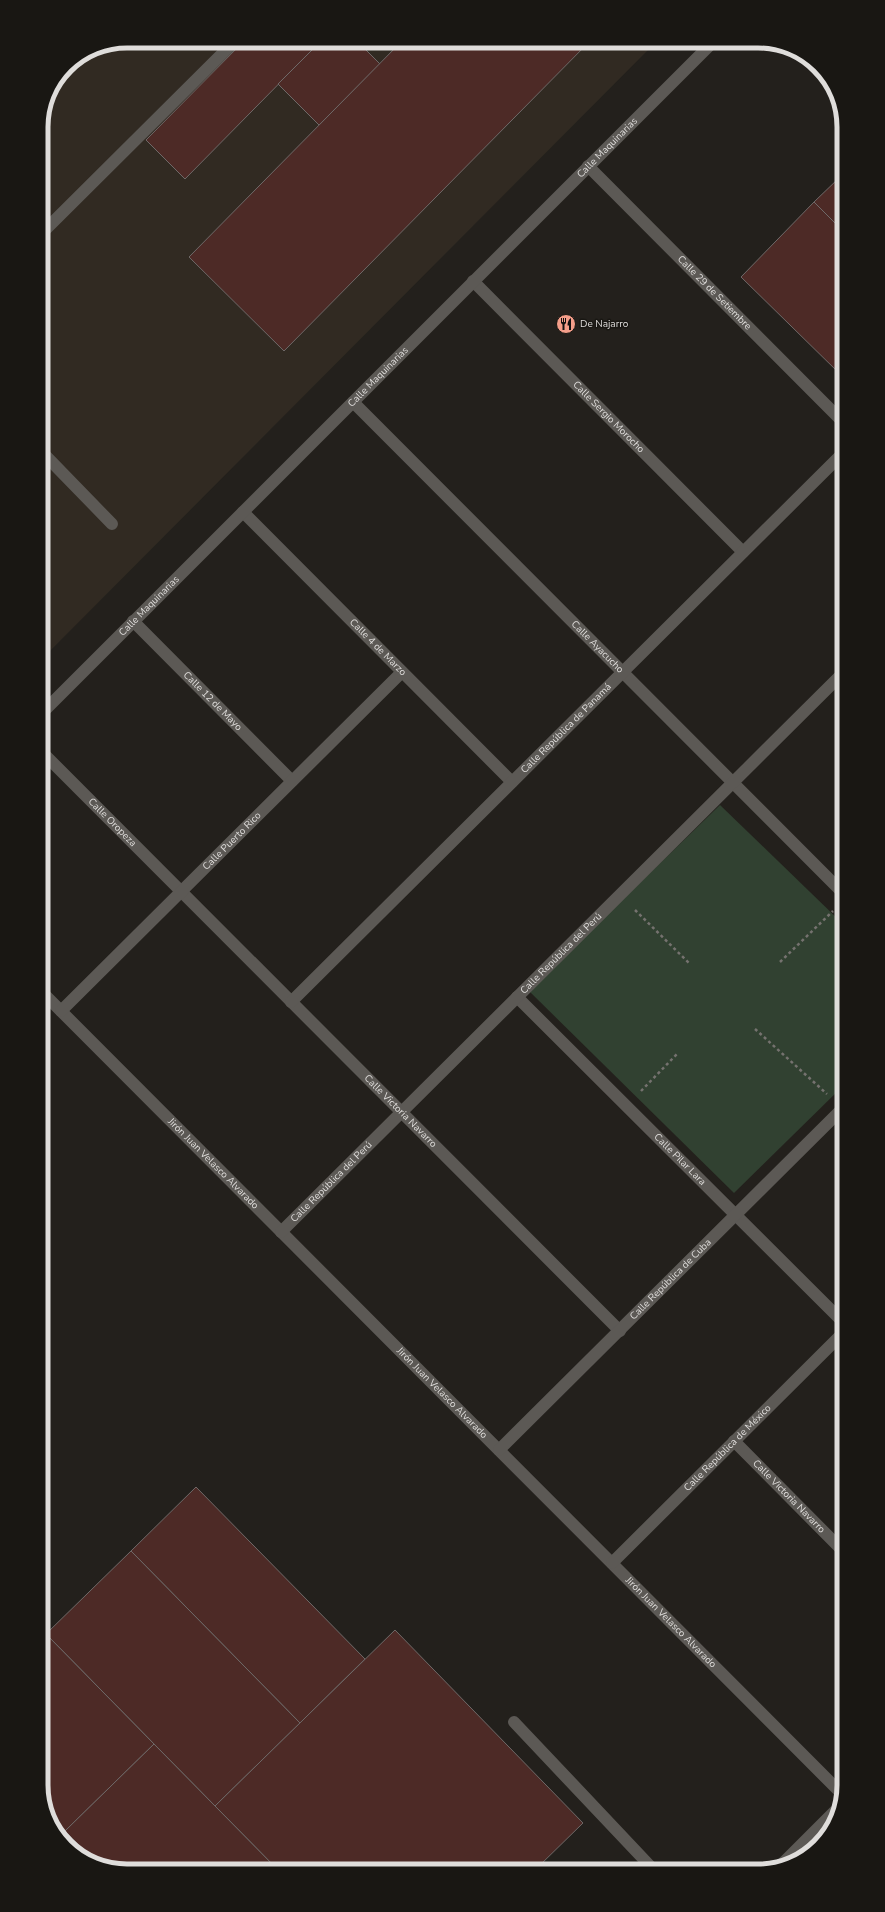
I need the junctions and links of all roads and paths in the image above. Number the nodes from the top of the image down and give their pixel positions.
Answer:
1 (228, 48) edge
2 (707, 48) edge
3 (588, 166) junction
4 (48, 228) edge
5 (473, 282) junction
6 (353, 402) junction
7 (837, 416) edge
8 (48, 458) edge
9 (837, 459) edge
10 (243, 512) junction
11 (112, 524) dead end
12 (743, 552) junction
13 (133, 621) junction
14 (402, 672) junction
15 (623, 672) junction
16 (837, 679) edge
17 (48, 707) edge
18 (48, 757) edge
19 (292, 781) junction
20 (512, 782) junction
21 (732, 783) junction
22 (837, 887) edge
23 (181, 892) junction
24 (620, 894) junction
25 (836, 908) dead end
26 (780, 962) dead end
27 (689, 963) dead end
28 (48, 997) edge
29 (517, 997) junction
30 (291, 1002) junction
31 (61, 1011) junction
32 (755, 1029) dead end
33 (677, 1054) dead end
34 (831, 1097) dead end
35 (627, 1106) junction
36 (402, 1112) junction
37 (837, 1114) edge
38 (735, 1215) junction
39 (281, 1232) junction
40 (837, 1316) edge
41 (620, 1331) junction
42 (837, 1339) edge
43 (734, 1441) junction
44 (499, 1450) junction
45 (837, 1545) edge
46 (612, 1563) junction
47 (514, 1722) dead end
48 (837, 1789) edge
49 (832, 1813) edge
50 (788, 1858) edge
51 (647, 1864) edge

1 - 4 street
2 - 3 street, Calle Maquinarias
3 - 5 street, Calle Maquinarias
3 - 7 street, Calle 29 de Setiembre
5 - 6 street, Calle Maquinarias
5 - 12 street, Calle Sergio Morocho
6 - 10 street, Calle Maquinarias
6 - 15 street, Calle Ayacucho
8 - 11 street
9 - 12 street, Calle República de Panamá
10 - 13 street, Calle Maquinarias
10 - 14 street, Calle 4 de Marzo
12 - 15 street, Calle República de Panamá
13 - 17 street, Calle Maquinarias
13 - 19 street, Calle 12 de Mayo
14 - 19 street, Calle Puerto Rico
14 - 20 street, Calle 4 de Marzo
15 - 20 street, Calle República de Panamá
15 - 21 street, Calle Ayacucho
16 - 21 street, Calle República del Perú
18 - 23 street, Calle Oropeza
19 - 23 street, Calle Puerto Rico
20 - 30 street, Calle República de Panamá
21 - 22 street, Calle Ayacucho
21 - 24 street, Calle República del Perú
23 - 30 street, Calle Victoria Navarro
23 - 31 street, Calle Puerto Rico
24 - 27 path
24 - 29 street, Calle República del Perú
25 - 26 path
28 - 31 street, Jirón Juan Velasco Alvarado
29 - 35 street, Calle Pilar Lara
29 - 36 street, Calle República del Perú
30 - 36 street, Calle Victoria Navarro
31 - 39 street, Jirón Juan Velasco Alvarado
32 - 34 path
33 - 35 path
35 - 38 street, Calle Pilar Lara
36 - 39 street, Calle República del Perú
36 - 41 street, Calle Victoria Navarro
37 - 38 street, Calle República de Cuba
38 - 40 street, Calle Pilar Lara
38 - 41 street, Calle República de Cuba
39 - 44 street, Jirón Juan Velasco Alvarado
41 - 44 street, Calle República de Cuba
42 - 43 street, Calle República de México
43 - 45 street, Calle Victoria Navarro
43 - 46 street, Calle República de México
44 - 46 street, Jirón Juan Velasco Alvarado
46 - 48 street, Jirón Juan Velasco Alvarado
47 - 51 street
49 - 50 street

